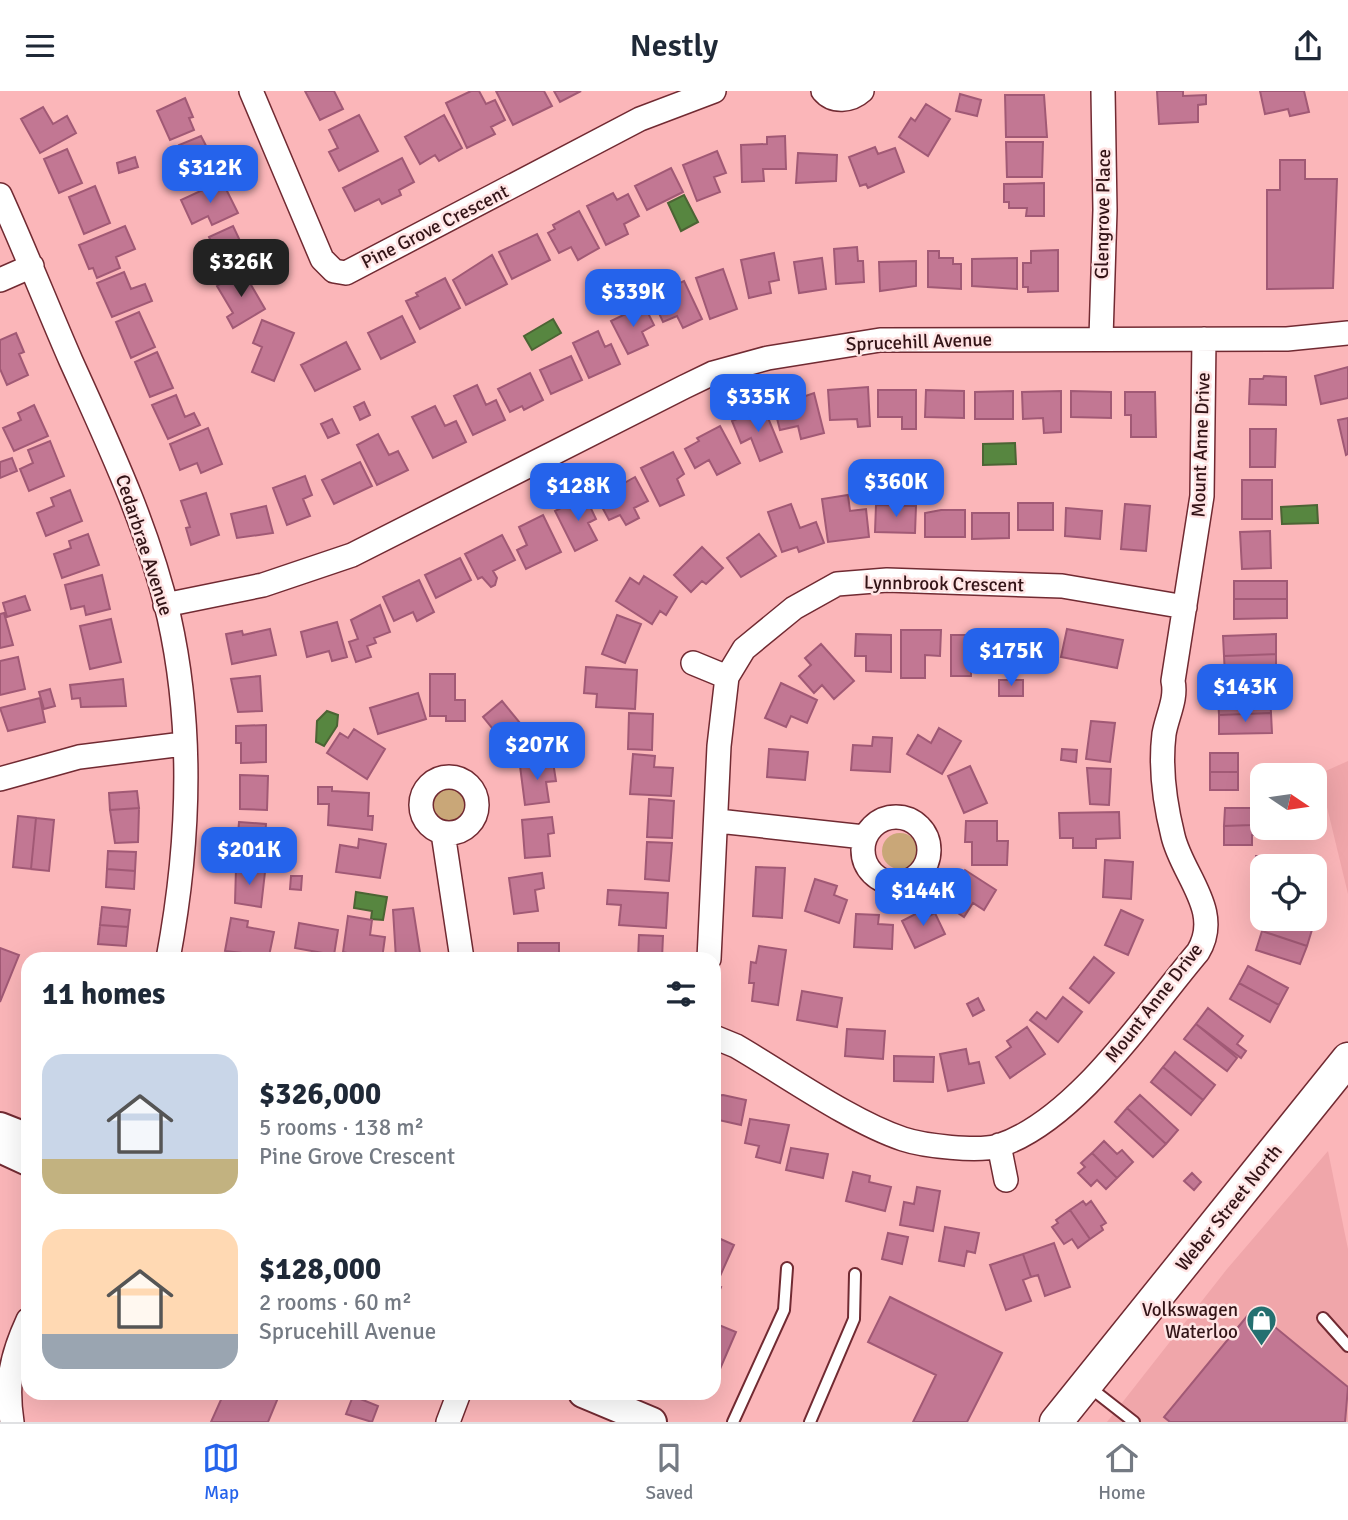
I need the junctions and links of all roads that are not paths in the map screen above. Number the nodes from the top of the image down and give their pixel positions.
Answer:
1 (251, 91) edge
2 (714, 91) edge
3 (823, 91) edge
4 (862, 91) edge
5 (1103, 91) edge
6 (0, 195) edge
7 (32, 266) junction
8 (0, 281) edge
9 (1348, 333) edge
10 (1101, 338) junction
11 (1204, 339) junction
12 (165, 605) junction
13 (1185, 607) junction
14 (693, 663) dead end
15 (727, 677) junction
16 (183, 744) junction
17 (0, 779) edge
18 (718, 821) junction
19 (443, 833) dead end
20 (864, 837) dead end
21 (169, 952) edge
22 (461, 952) edge
23 (709, 952) edge
24 (721, 1040) edge
25 (1348, 1059) edge
26 (0, 1127) edge
27 (21, 1135) edge
28 (999, 1145) junction
29 (0, 1148) edge
30 (21, 1158) edge
31 (1006, 1180) dead end
32 (787, 1268) dead end
33 (855, 1274) dead end
34 (1323, 1318) dead end
35 (21, 1336) edge
36 (1348, 1346) edge
37 (1086, 1384) junction
38 (4, 1390) edge
39 (456, 1400) edge
40 (600, 1400) edge
41 (12, 1422) edge
42 (448, 1422) edge
43 (652, 1422) edge
44 (733, 1422) edge
45 (810, 1422) edge
46 (1056, 1422) edge
47 (1134, 1422) edge

1 - 2 street, Pine Grove Crescent
3 - 4 street
5 - 10 street, Glengrove Place
6 - 7 street, Cedarbrae Avenue
7 - 8 street
7 - 12 street, Cedarbrae Avenue
9 - 11 street, Sprucehill Avenue
10 - 11 street, Sprucehill Avenue
10 - 12 street, Sprucehill Avenue
11 - 13 street, Mount Anne Drive
12 - 16 street, Cedarbrae Avenue
13 - 15 street, Lynnbrook Crescent
13 - 28 street, Mount Anne Drive
14 - 15 street
15 - 18 street, Lynnbrook Crescent
16 - 17 street
16 - 21 street, Cedarbrae Avenue
18 - 20 street
18 - 23 street, Lynnbrook Crescent
19 - 22 street
24 - 28 street, Mount Anne Drive
25 - 37 main road, Weber Street North
26 - 27 street
28 - 31 street
29 - 30 street
32 - 44 lane
33 - 45 lane
34 - 36 lane
35 - 38 street
37 - 46 main road, Weber Street North
37 - 47 lane
38 - 41 street
39 - 42 street
40 - 43 street

